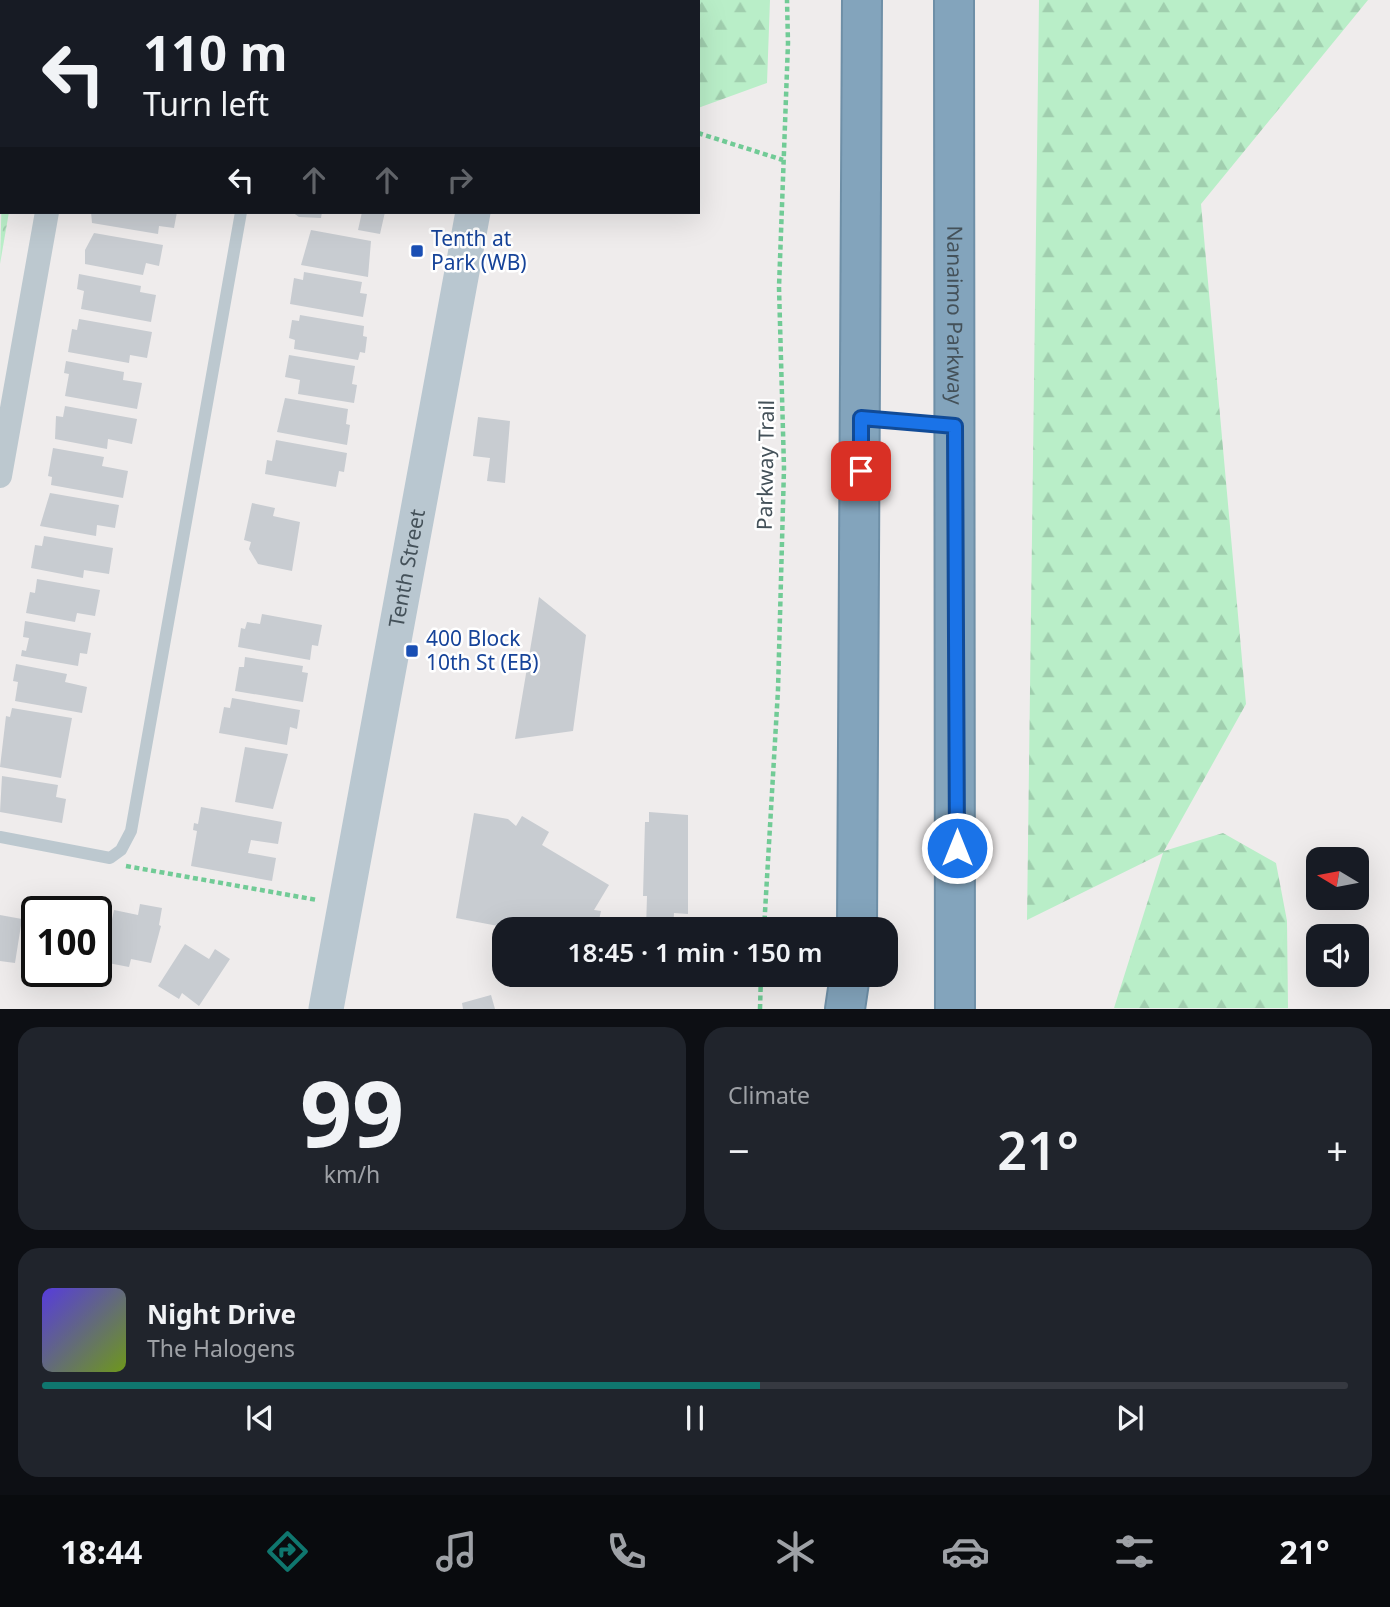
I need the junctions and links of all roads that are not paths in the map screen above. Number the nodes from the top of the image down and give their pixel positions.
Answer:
1 (862, 0) edge
2 (954, 0) edge
3 (47, 214) edge
4 (242, 214) edge
5 (473, 214) edge
6 (861, 418) junction
7 (955, 426) junction
8 (0, 476) edge
9 (0, 837) edge
10 (857, 917) edge
11 (848, 987) edge
12 (327, 1009) edge
13 (845, 1009) edge
14 (955, 1009) edge

1 - 6 highway
2 - 7 highway, Nanaimo Parkway
3 - 8 street
4 - 9 lane
5 - 12 street, Tenth Street
6 - 7 lane
6 - 10 highway
7 - 14 highway, Nanaimo Parkway
11 - 13 highway

